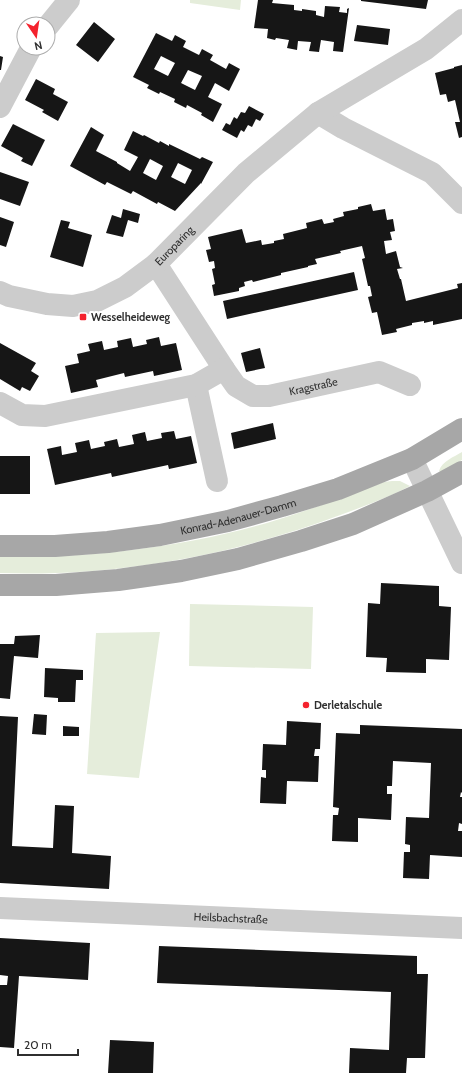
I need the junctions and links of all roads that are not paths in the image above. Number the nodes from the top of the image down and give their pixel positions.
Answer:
1 (69, 0) edge
2 (56, 16) edge
3 (462, 20) edge
4 (27, 56) edge
5 (0, 107) edge
6 (318, 113) junction
7 (462, 203) edge
8 (156, 264) junction
9 (0, 292) edge
10 (224, 369) junction
11 (196, 385) junction
12 (410, 385) dead end
13 (0, 404) edge
14 (462, 429) edge
15 (412, 459) junction
16 (462, 472) edge
17 (217, 481) dead end
18 (427, 491) junction
19 (0, 546) edge
20 (462, 563) edge
21 (0, 585) edge
22 (0, 908) edge
23 (462, 928) edge

1 - 2 street
3 - 6 street, Europaring
4 - 5 street
6 - 7 street
6 - 8 street, Europaring
8 - 9 street, Europaring
8 - 10 street, Kragstraße
10 - 11 street
10 - 12 street, Kragstraße
11 - 13 street
11 - 17 street
14 - 15 main road, Konrad-Adenauer-Damm
15 - 18 street
15 - 19 main road, Konrad-Adenauer-Damm
16 - 18 main road
18 - 20 street
18 - 21 main road
22 - 23 street, Heilsbachstraße

